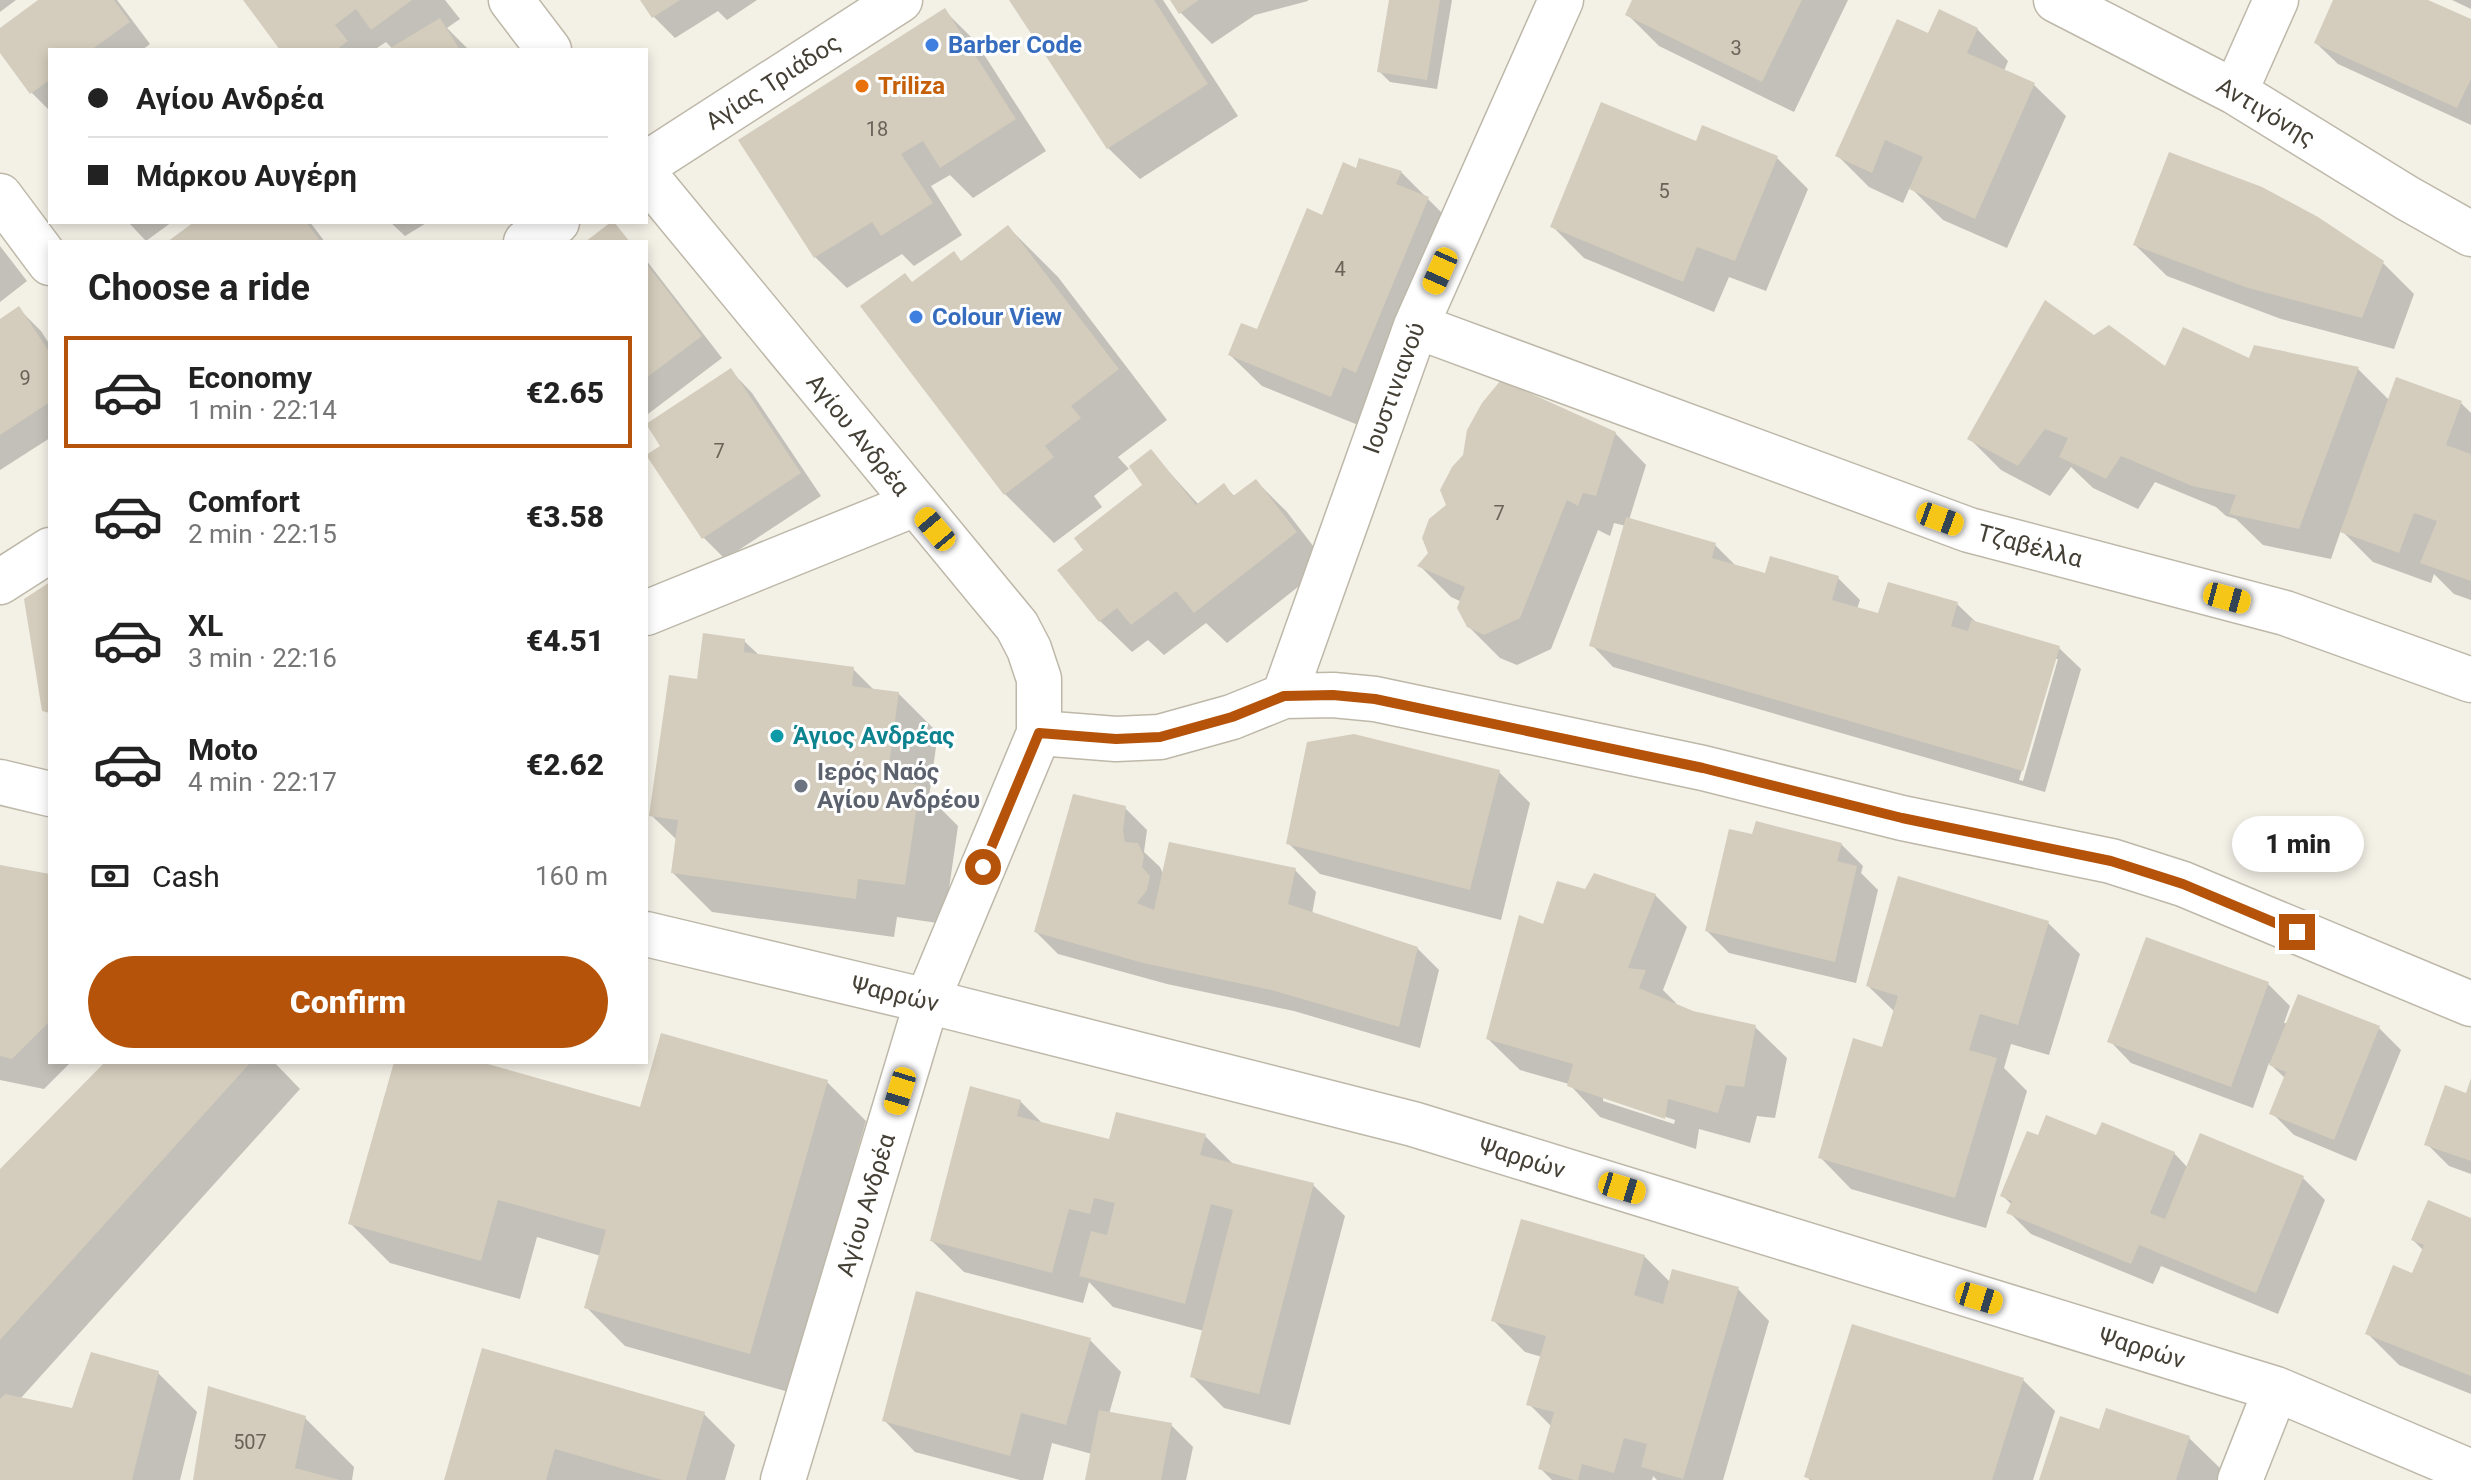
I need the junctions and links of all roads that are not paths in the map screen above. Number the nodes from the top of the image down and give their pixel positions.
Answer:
1 (511, 0) edge
2 (900, 0) edge
3 (1561, 0) edge
4 (2056, 0) edge
5 (2276, 0) edge
6 (547, 48) edge
7 (2235, 92) junction
8 (648, 163) edge
9 (648, 178) edge
10 (0, 196) edge
11 (554, 224) edge
12 (2471, 234) edge
13 (529, 240) edge
14 (48, 260) edge
15 (1416, 326) junction
16 (915, 504) junction
17 (48, 551) edge
18 (0, 582) edge
19 (648, 612) edge
20 (2471, 680) edge
21 (1284, 696) junction
22 (1039, 733) junction
23 (0, 782) edge
24 (48, 794) edge
25 (648, 934) edge
26 (927, 1001) junction
27 (2471, 1004) edge
28 (2276, 1389) junction
29 (2471, 1472) edge
30 (783, 1480) edge
31 (2240, 1480) edge

1 - 6 street
2 - 8 street, Αγίας Τριάδος
3 - 15 street, Ιουστινιανού
4 - 7 street, Αντιγόνης
5 - 7 street
7 - 12 street, Αντιγόνης
9 - 16 street, Αγίου Ανδρέα
10 - 14 street
11 - 13 street
15 - 20 street, Τζαβέλλα
15 - 21 street, Ιουστινιανού
16 - 19 street
16 - 22 street, Αγίου Ανδρέα
17 - 18 street
21 - 22 street
21 - 27 street
22 - 26 street, Αγίου Ανδρέα
23 - 24 street
25 - 26 street, Ψαρρών
26 - 28 street, Ψαρρών
26 - 30 street, Αγίου Ανδρέα
28 - 29 street, Ψαρρών
28 - 31 street

